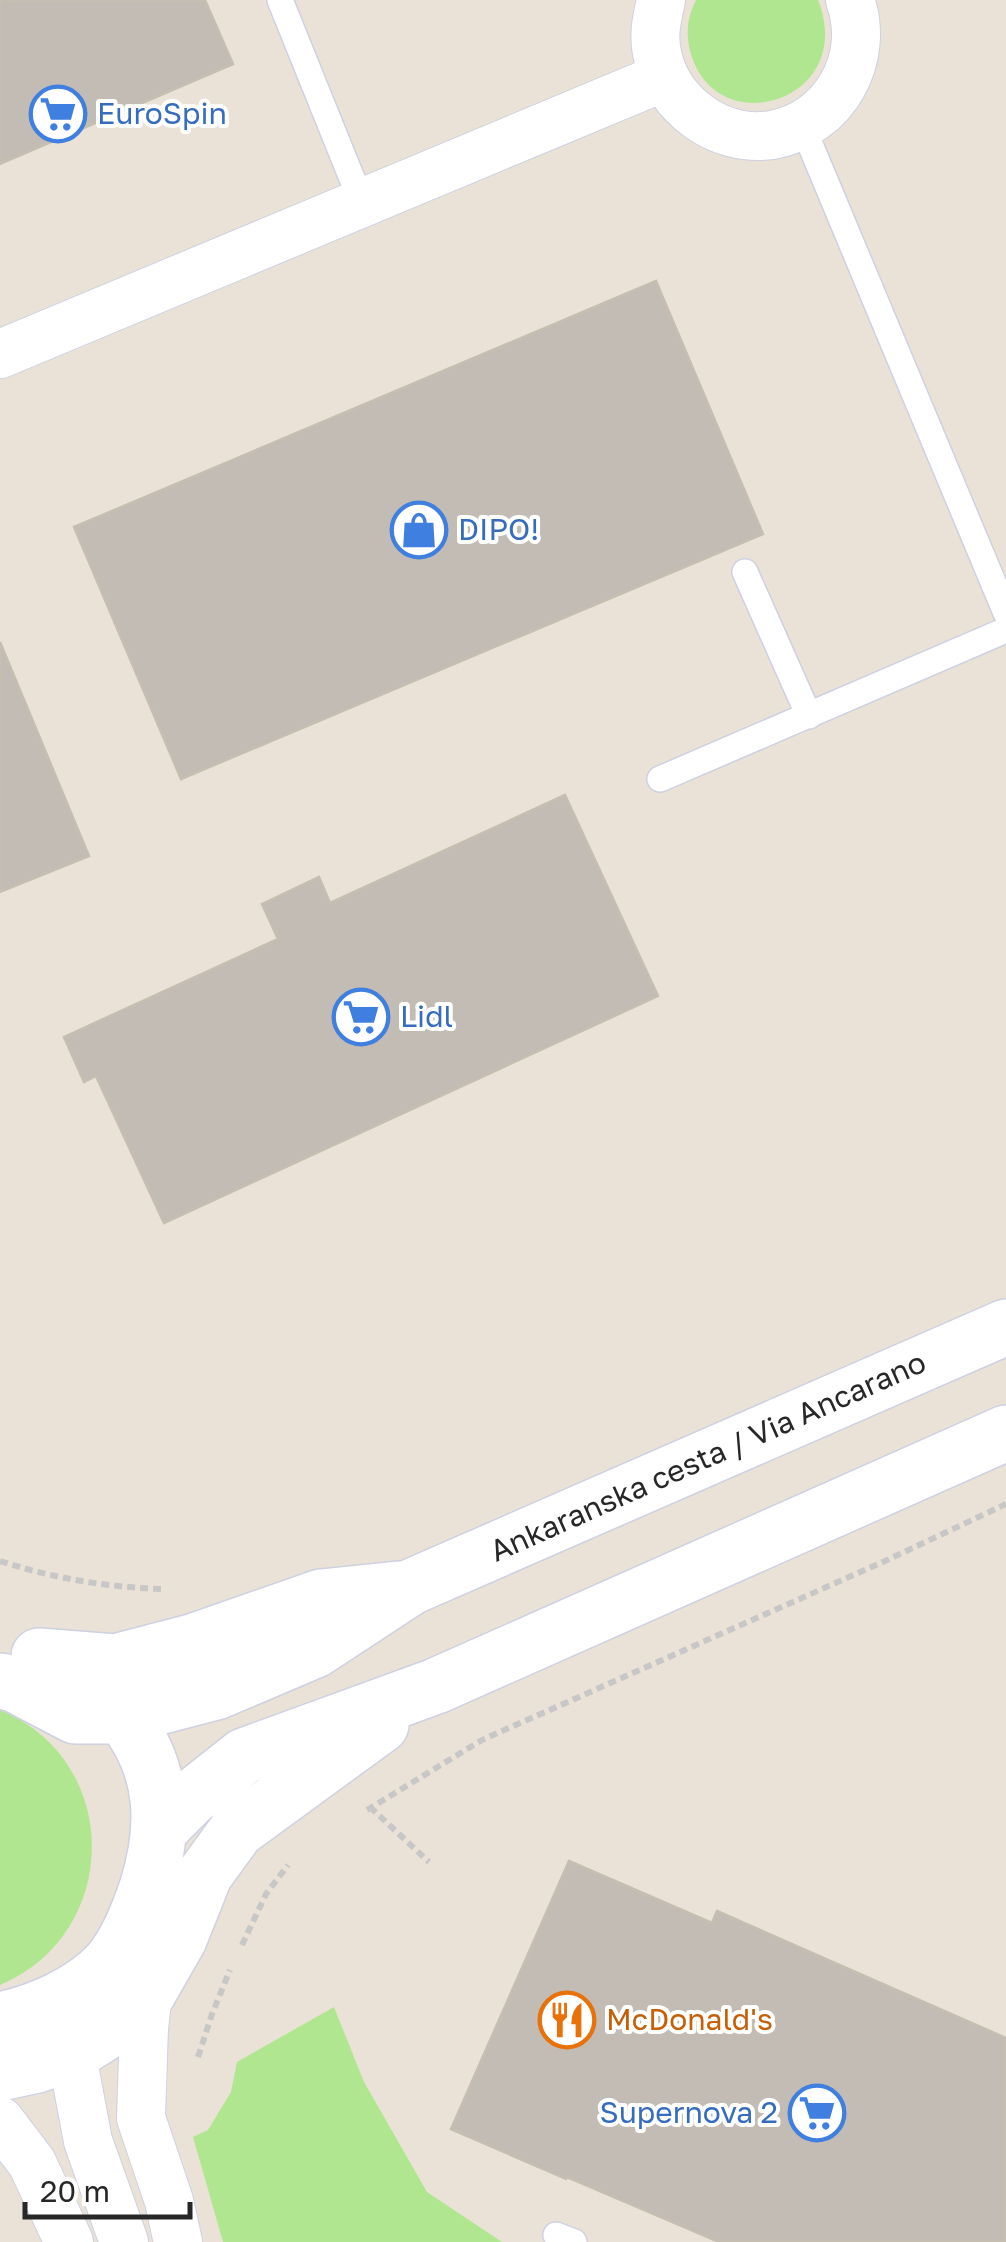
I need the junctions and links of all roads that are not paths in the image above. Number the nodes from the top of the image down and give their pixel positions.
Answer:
1 (280, 0) edge
2 (662, 0) edge
3 (850, 0) edge
4 (664, 77) junction
5 (802, 124) junction
6 (363, 201) junction
7 (0, 354) edge
8 (744, 572) dead end
9 (1006, 614) edge
10 (1006, 630) edge
11 (809, 716) junction
12 (660, 780) dead end
13 (1006, 1327) edge
14 (1006, 1433) edge
15 (410, 1587) junction
16 (13, 1660) edge
17 (436, 1686) junction
18 (124, 1716) junction
19 (160, 1830) junction
20 (82, 1985) junction
21 (148, 1994) junction
22 (0, 2020) edge
23 (76, 2052) junction
24 (0, 2073) edge
25 (0, 2121) edge
26 (69, 2242) edge
27 (124, 2242) edge
28 (178, 2242) edge

1 - 6 lane
2 - 4 street
3 - 5 street
4 - 5 street
4 - 6 street
5 - 9 lane
6 - 7 street
8 - 11 lane
10 - 11 lane
11 - 12 lane
13 - 15 street, Ankaranska cesta / Via Ancarano
14 - 17 street
15 - 16 street, Ankaranska cesta / Via Ancarano
15 - 18 street, Ankaranska cesta / Via Ancarano
16 - 18 street
17 - 19 street
17 - 21 street
18 - 19 street
19 - 20 street
20 - 22 street
20 - 23 street
21 - 23 street
21 - 28 street
23 - 24 street
23 - 27 street
25 - 26 street

